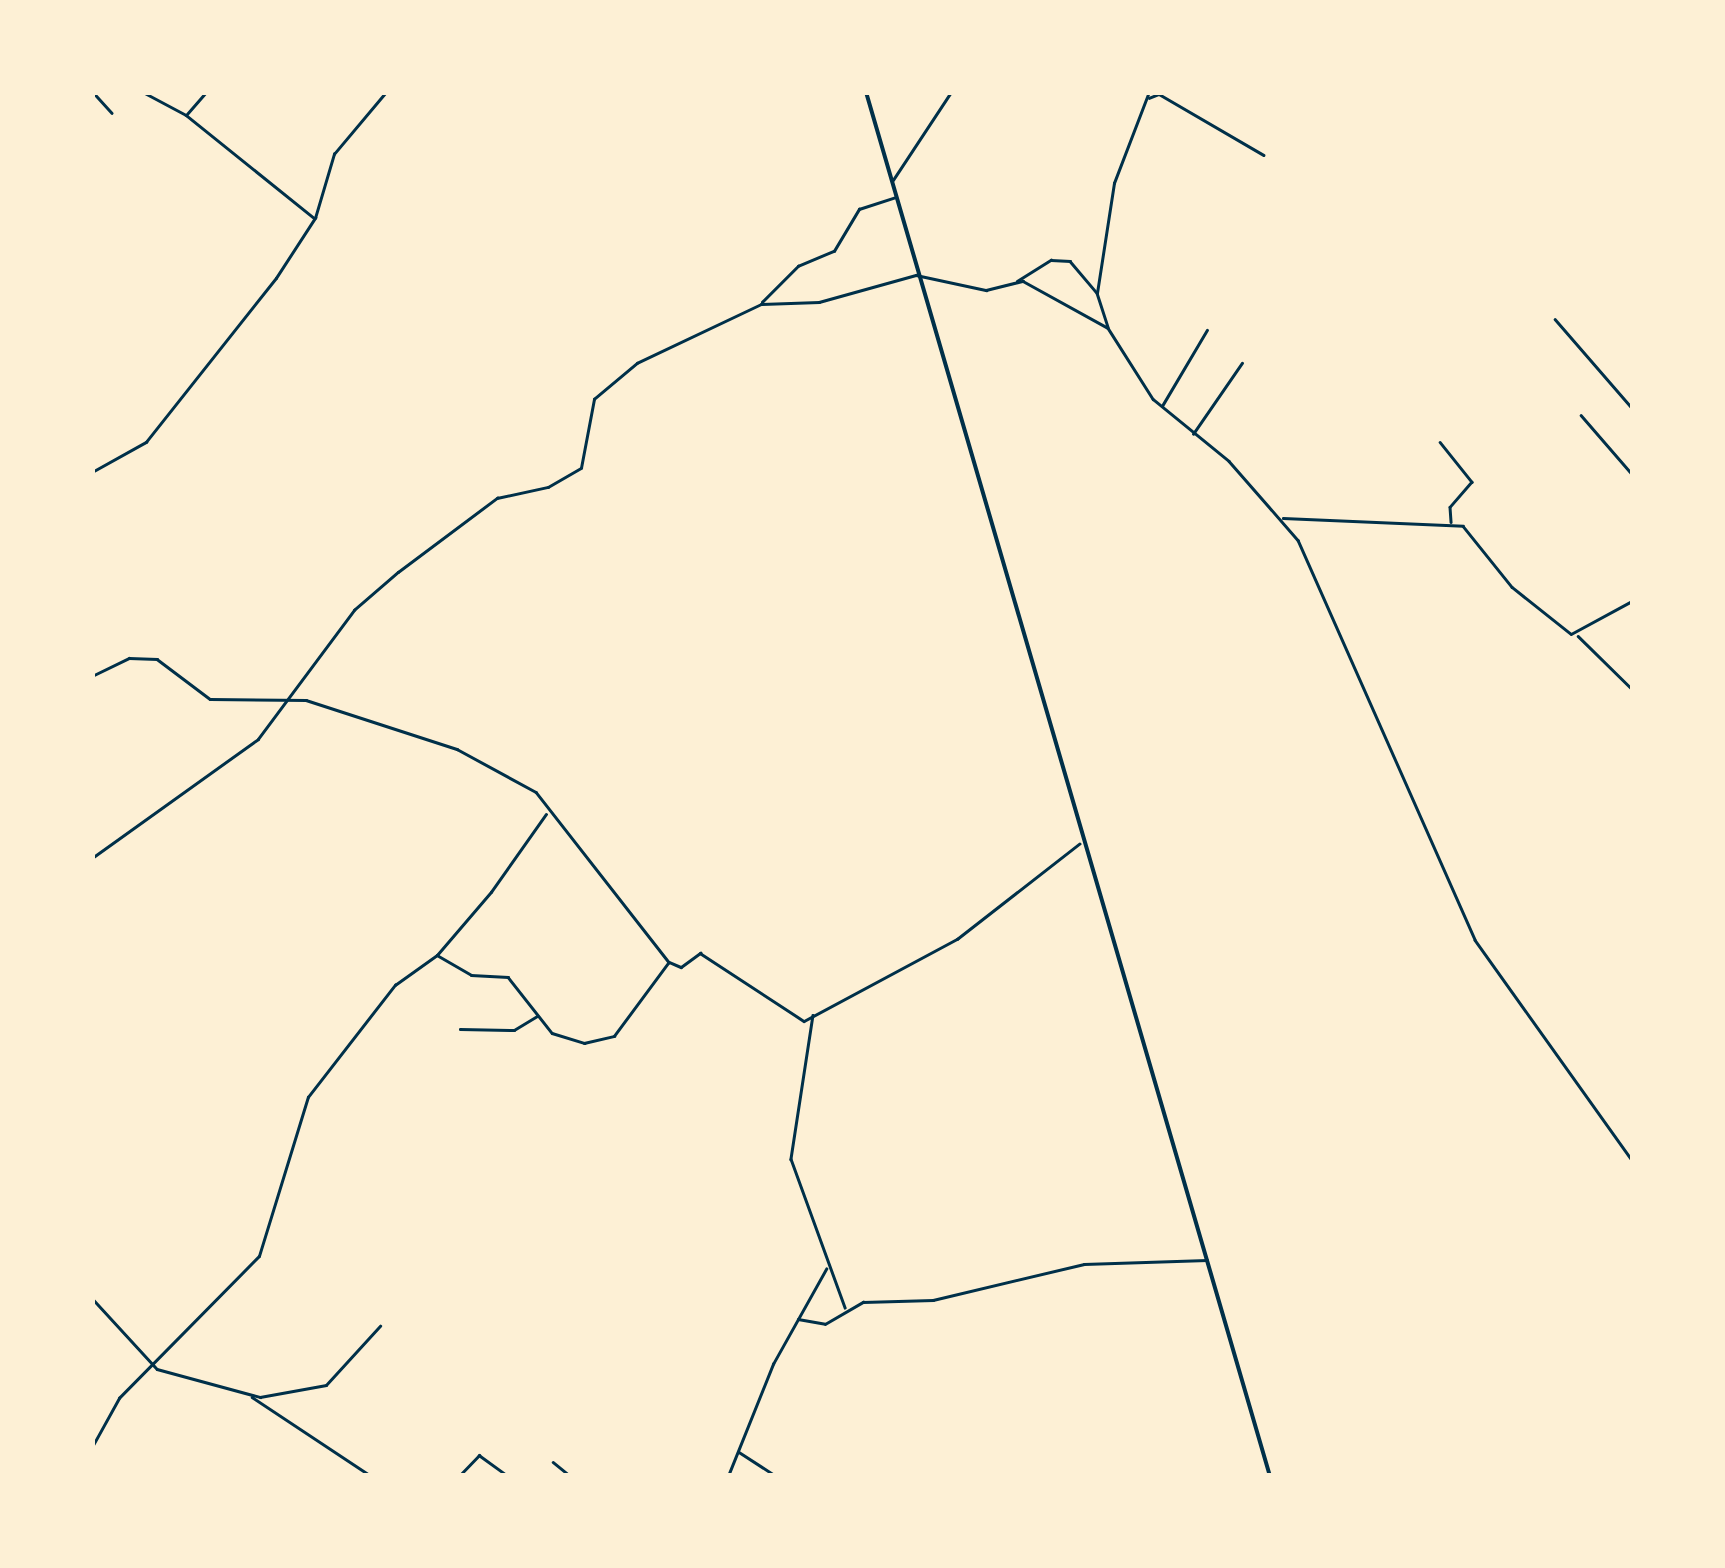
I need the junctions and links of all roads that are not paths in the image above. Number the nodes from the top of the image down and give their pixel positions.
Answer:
1 (93, 92) edge
2 (143, 92) edge
3 (198, 92) edge
4 (386, 92) edge
5 (866, 92) edge
6 (952, 92) edge
7 (1149, 92) edge
8 (204, 94) edge
9 (1148, 100) junction
10 (112, 113) dead end
11 (186, 115) junction
12 (1264, 154) dead end
13 (891, 180) junction
14 (895, 197) junction
15 (314, 218) junction
16 (916, 274) junction
17 (1017, 281) junction
18 (1097, 294) junction
19 (761, 304) junction
20 (1555, 319) dead end
21 (1108, 328) junction
22 (1208, 330) dead end
23 (1242, 363) dead end
24 (1162, 408) junction
25 (1632, 408) edge
26 (1581, 415) dead end
27 (1192, 436) junction
28 (1440, 442) dead end
29 (92, 472) edge
30 (1632, 474) edge
31 (1282, 518) junction
32 (1452, 523) junction
33 (1632, 601) edge
34 (1577, 634) junction
35 (92, 676) edge
36 (1632, 689) edge
37 (288, 698) junction
38 (546, 814) junction
39 (1079, 844) junction
40 (92, 858) edge
41 (437, 955) junction
42 (668, 962) junction
43 (538, 1015) junction
44 (813, 1015) junction
45 (460, 1030) dead end
46 (1632, 1160) edge
47 (1207, 1260) junction
48 (827, 1268) junction
49 (92, 1298) edge
50 (846, 1308) junction
51 (798, 1319) junction
52 (380, 1326) dead end
53 (151, 1364) junction
54 (251, 1396) junction
55 (92, 1432) edge
56 (97, 1437) junction
57 (92, 1447) edge
58 (738, 1452) junction
59 (553, 1462) dead end
60 (371, 1476) edge
61 (459, 1476) edge
62 (508, 1476) edge
63 (570, 1476) edge
64 (728, 1476) edge
65 (776, 1476) edge
66 (1270, 1476) edge

1 - 10 street
2 - 11 street
3 - 8 street
4 - 15 street
5 - 13 street
6 - 13 street
7 - 9 street
8 - 11 street
9 - 12 street
9 - 18 street
11 - 15 street
13 - 14 street
14 - 16 street
14 - 19 street
15 - 29 street
16 - 17 street
16 - 19 street
16 - 39 street
17 - 18 street
17 - 21 street
18 - 21 street
19 - 37 street
20 - 25 street
21 - 24 street
22 - 24 street
23 - 27 street
24 - 27 street
26 - 30 street
27 - 31 street
28 - 32 street
31 - 32 street
31 - 46 street
32 - 34 street
33 - 34 street
34 - 36 street
35 - 37 street
37 - 38 street
37 - 40 street
38 - 41 street
38 - 42 street
39 - 44 street
39 - 47 street
41 - 43 street
41 - 53 street
42 - 43 street
42 - 44 street
43 - 45 street
44 - 48 street
47 - 50 street
47 - 66 street
48 - 50 street
48 - 51 street
49 - 53 street
50 - 51 street
51 - 58 street
52 - 54 street
53 - 54 street
53 - 56 street
54 - 60 street
55 - 56 street
56 - 57 street
58 - 64 street
58 - 65 street
59 - 63 street
61 - 62 street

